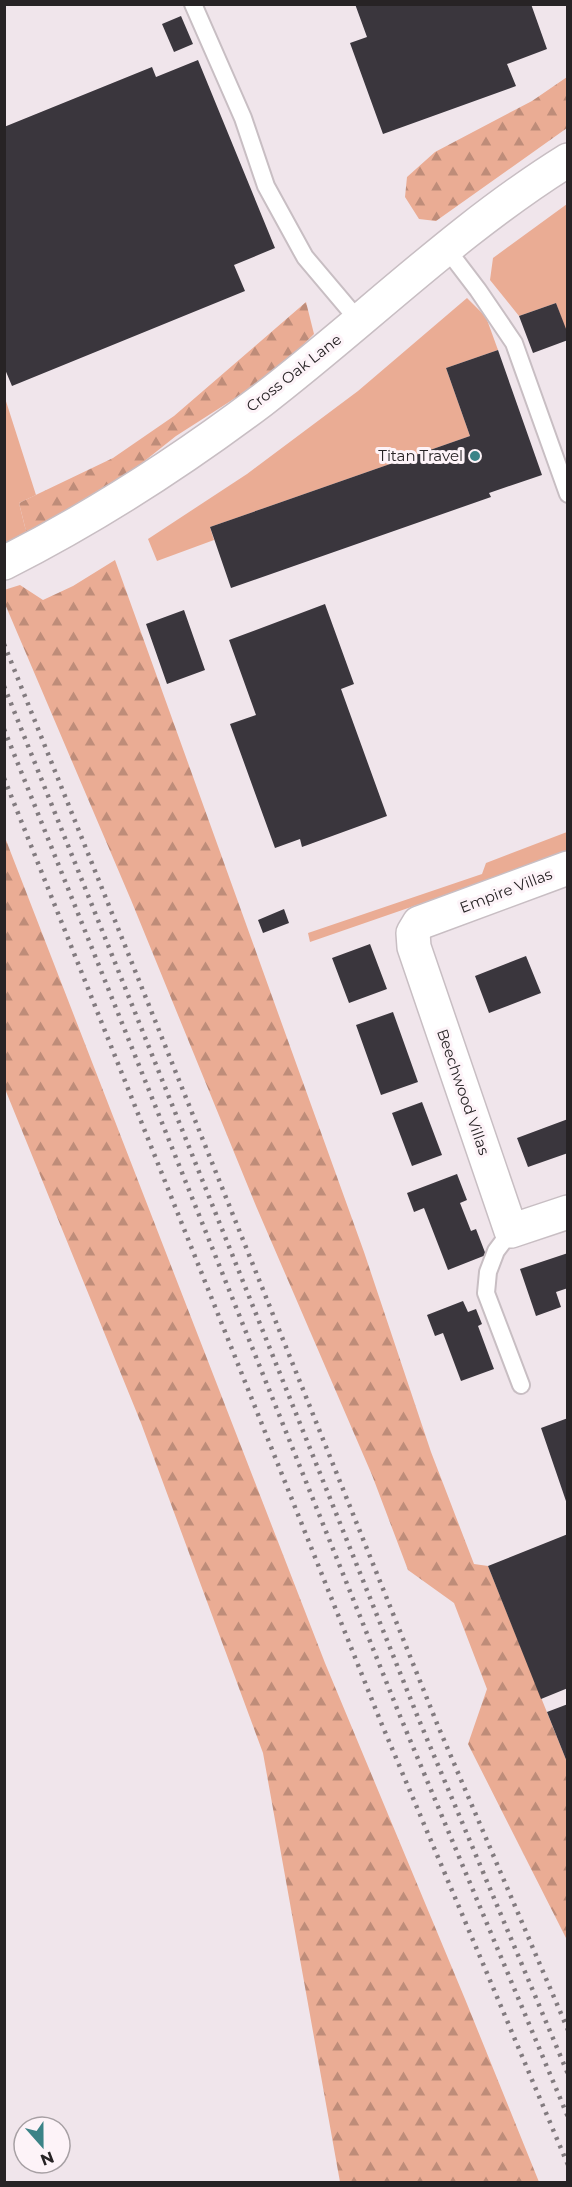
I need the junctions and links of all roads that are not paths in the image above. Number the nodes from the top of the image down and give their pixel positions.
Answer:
1 (193, 4) edge
2 (567, 160) edge
3 (446, 248) junction
4 (359, 321) junction
5 (567, 494) edge
6 (4, 563) edge
7 (567, 868) edge
8 (445, 914) joint
9 (567, 1212) edge
10 (511, 1231) junction
11 (521, 1385) dead end

1 - 4 lane
2 - 3 street, Cross Oak Lane
3 - 4 street, Cross Oak Lane
3 - 5 lane
4 - 6 street, Cross Oak Lane
7 - 8 street, Empire Villas
8 - 10 street, Beechwood Villas
9 - 10 street
10 - 11 lane

